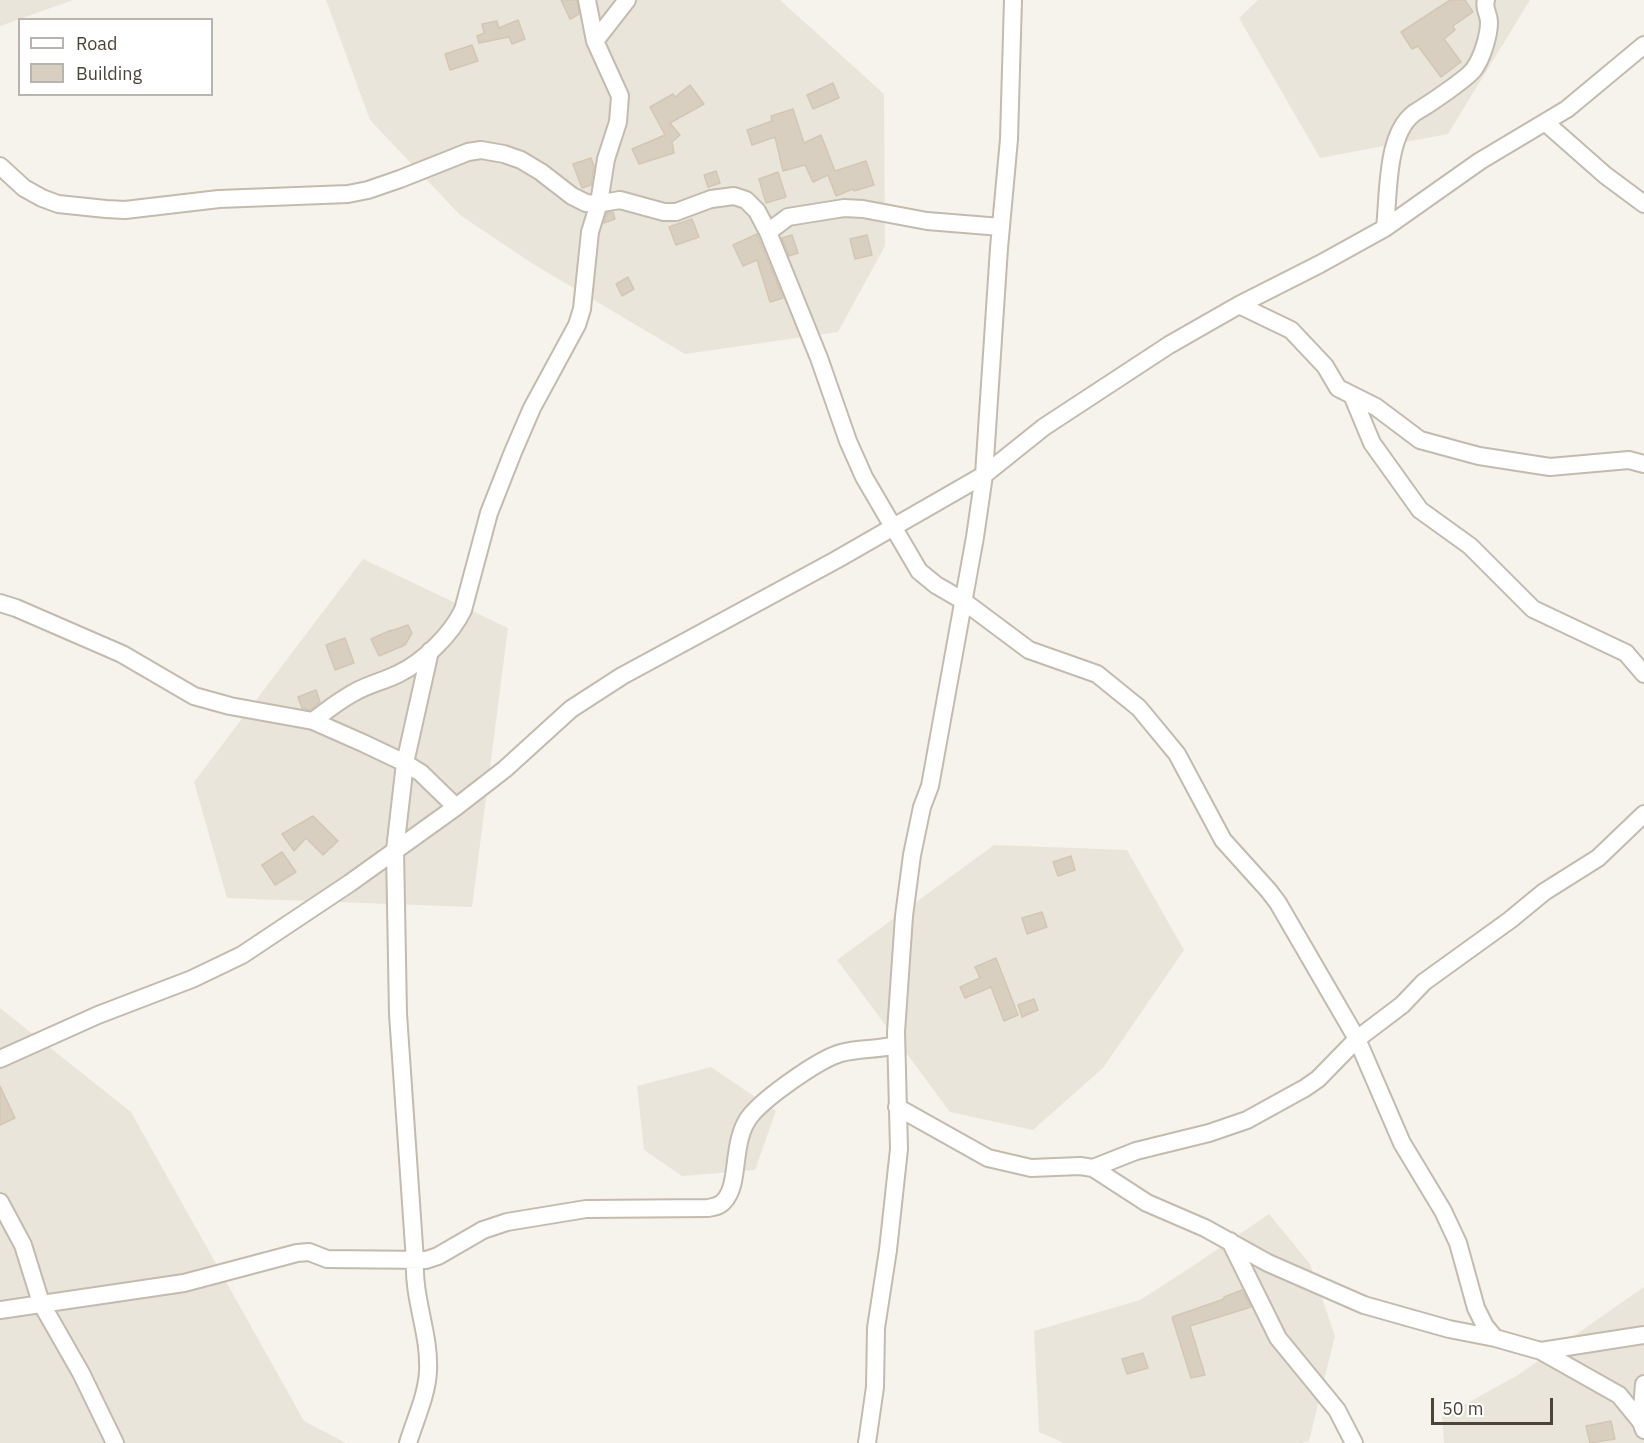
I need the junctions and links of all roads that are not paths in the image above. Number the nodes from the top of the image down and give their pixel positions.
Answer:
1 (587, 0) edge
2 (627, 0) edge
3 (1013, 0) edge
4 (1486, 0) edge
5 (594, 41) junction
6 (1644, 45) edge
7 (1546, 123) junction
8 (0, 166) edge
9 (599, 203) junction
10 (1644, 204) edge
11 (757, 211) junction
12 (789, 217) junction
13 (1001, 227) junction
14 (1385, 228) junction
15 (768, 232) junction
16 (1239, 305) junction
17 (1352, 395) junction
18 (1644, 464) edge
19 (984, 475) junction
20 (893, 527) junction
21 (962, 600) junction
22 (0, 603) edge
23 (430, 651) junction
24 (1644, 674) edge
25 (313, 720) junction
26 (405, 763) junction
27 (456, 807) junction
28 (1644, 814) edge
29 (395, 850) junction
30 (1357, 1039) junction
31 (896, 1045) junction
32 (0, 1059) edge
33 (897, 1107) junction
34 (1093, 1168) junction
35 (0, 1202) edge
36 (1230, 1241) junction
37 (416, 1261) junction
38 (41, 1303) junction
39 (0, 1310) edge
40 (1644, 1335) edge
41 (1495, 1338) junction
42 (1541, 1351) junction
43 (1644, 1384) edge
44 (1642, 1426) edge
45 (115, 1443) edge
46 (408, 1443) edge
47 (867, 1443) edge
48 (1354, 1443) edge

1 - 5 street
2 - 5 street
3 - 13 street
4 - 14 street
5 - 9 street
6 - 7 street
7 - 10 street
7 - 14 street
8 - 9 street
9 - 11 street
9 - 23 street
11 - 12 street
11 - 15 street
12 - 13 street
12 - 15 street
13 - 19 street
14 - 16 street
15 - 20 street
16 - 17 street
16 - 19 street
17 - 18 street
17 - 24 street
19 - 20 street
19 - 21 street
20 - 21 street
20 - 27 street
21 - 30 street
21 - 31 street
22 - 25 street
23 - 25 street
23 - 26 street
25 - 26 street
26 - 27 street
26 - 29 street
27 - 29 street
28 - 30 street
29 - 32 street
29 - 37 street
30 - 34 street
30 - 41 street
31 - 33 street
31 - 37 street
33 - 34 street
33 - 47 street
34 - 36 street
35 - 38 street
36 - 41 street
36 - 48 street
37 - 38 street
37 - 46 street
38 - 39 street
38 - 45 street
40 - 42 street
41 - 42 street
42 - 44 street
43 - 44 street

